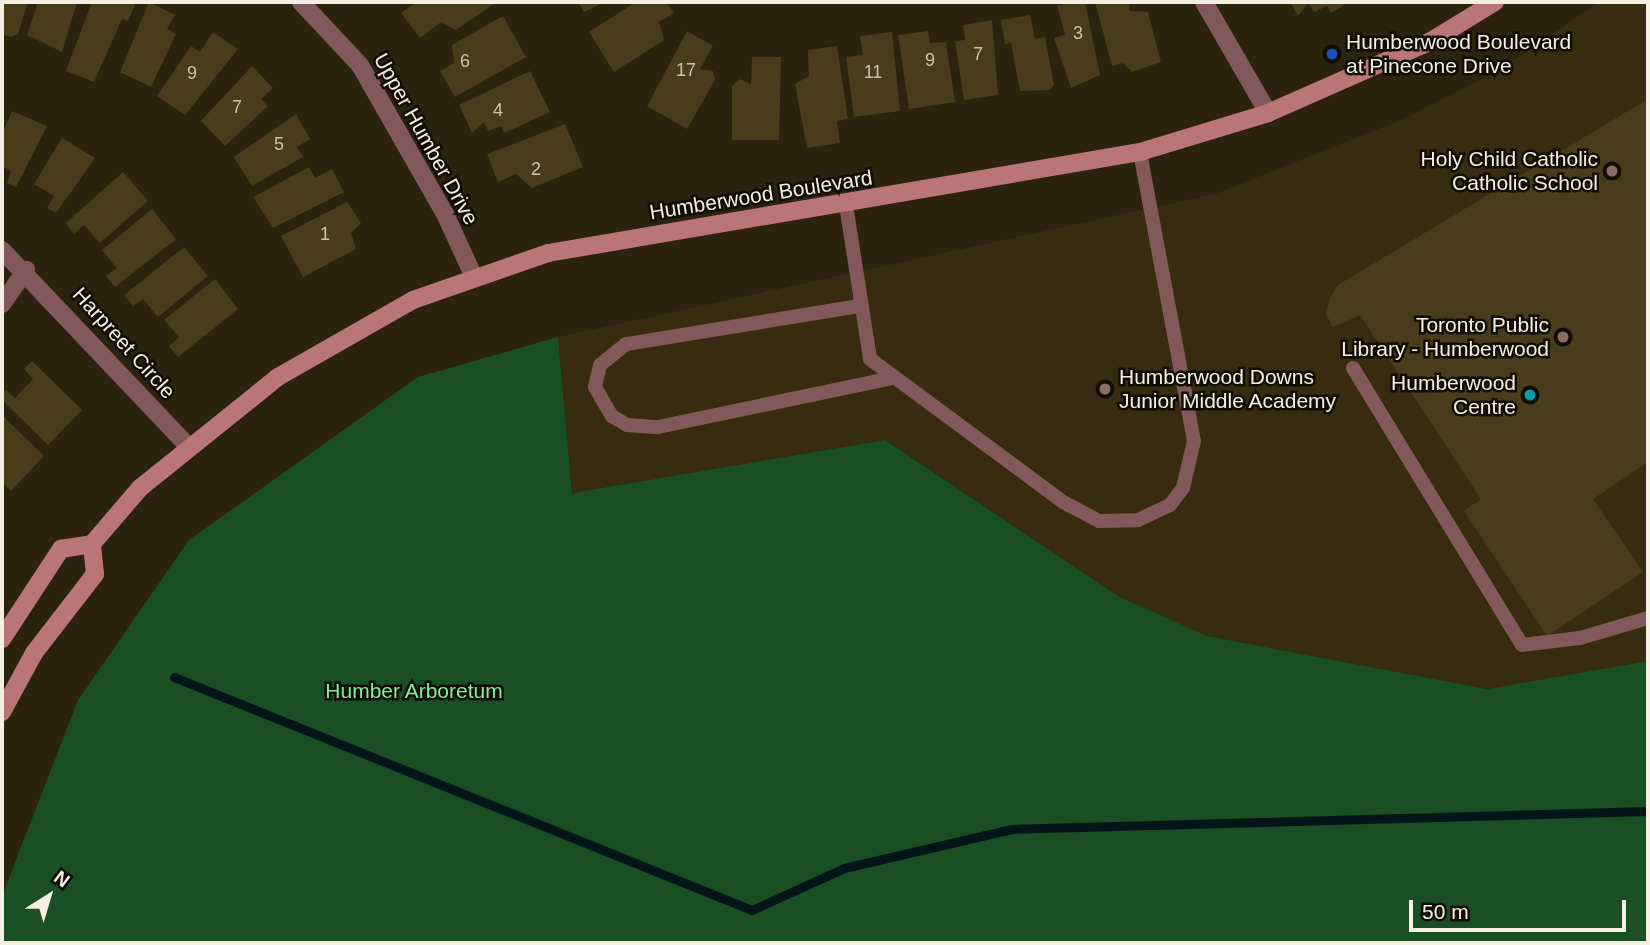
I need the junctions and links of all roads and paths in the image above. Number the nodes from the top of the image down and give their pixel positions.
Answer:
1 (301, 2) edge
2 (1204, 2) edge
3 (1495, 2) edge
4 (1268, 113) junction
5 (1140, 152) junction
6 (846, 205) junction
7 (2, 250) edge
8 (26, 270) junction
9 (472, 275) junction
10 (2, 304) edge
11 (859, 306) junction
12 (1353, 368) dead end
13 (892, 378) junction
14 (188, 446) junction
15 (92, 544) junction
16 (1648, 618) edge
17 (2, 639) edge
18 (7, 691) edge
19 (2, 712) edge

1 - 9 street, Upper Humber Drive
2 - 4 street
3 - 4 street, Humberwood Boulevard
4 - 5 street, Humberwood Boulevard
5 - 6 street, Humberwood Boulevard
5 - 13 lane
6 - 9 street, Humberwood Boulevard
6 - 11 lane
7 - 8 street, Harpreet Circle
8 - 10 street
8 - 14 street, Harpreet Circle
9 - 14 street, Humberwood Boulevard
11 - 13 lane
11 - 13 lane
12 - 16 lane
14 - 15 street, Humberwood Boulevard
15 - 17 street
15 - 18 street
18 - 19 street

